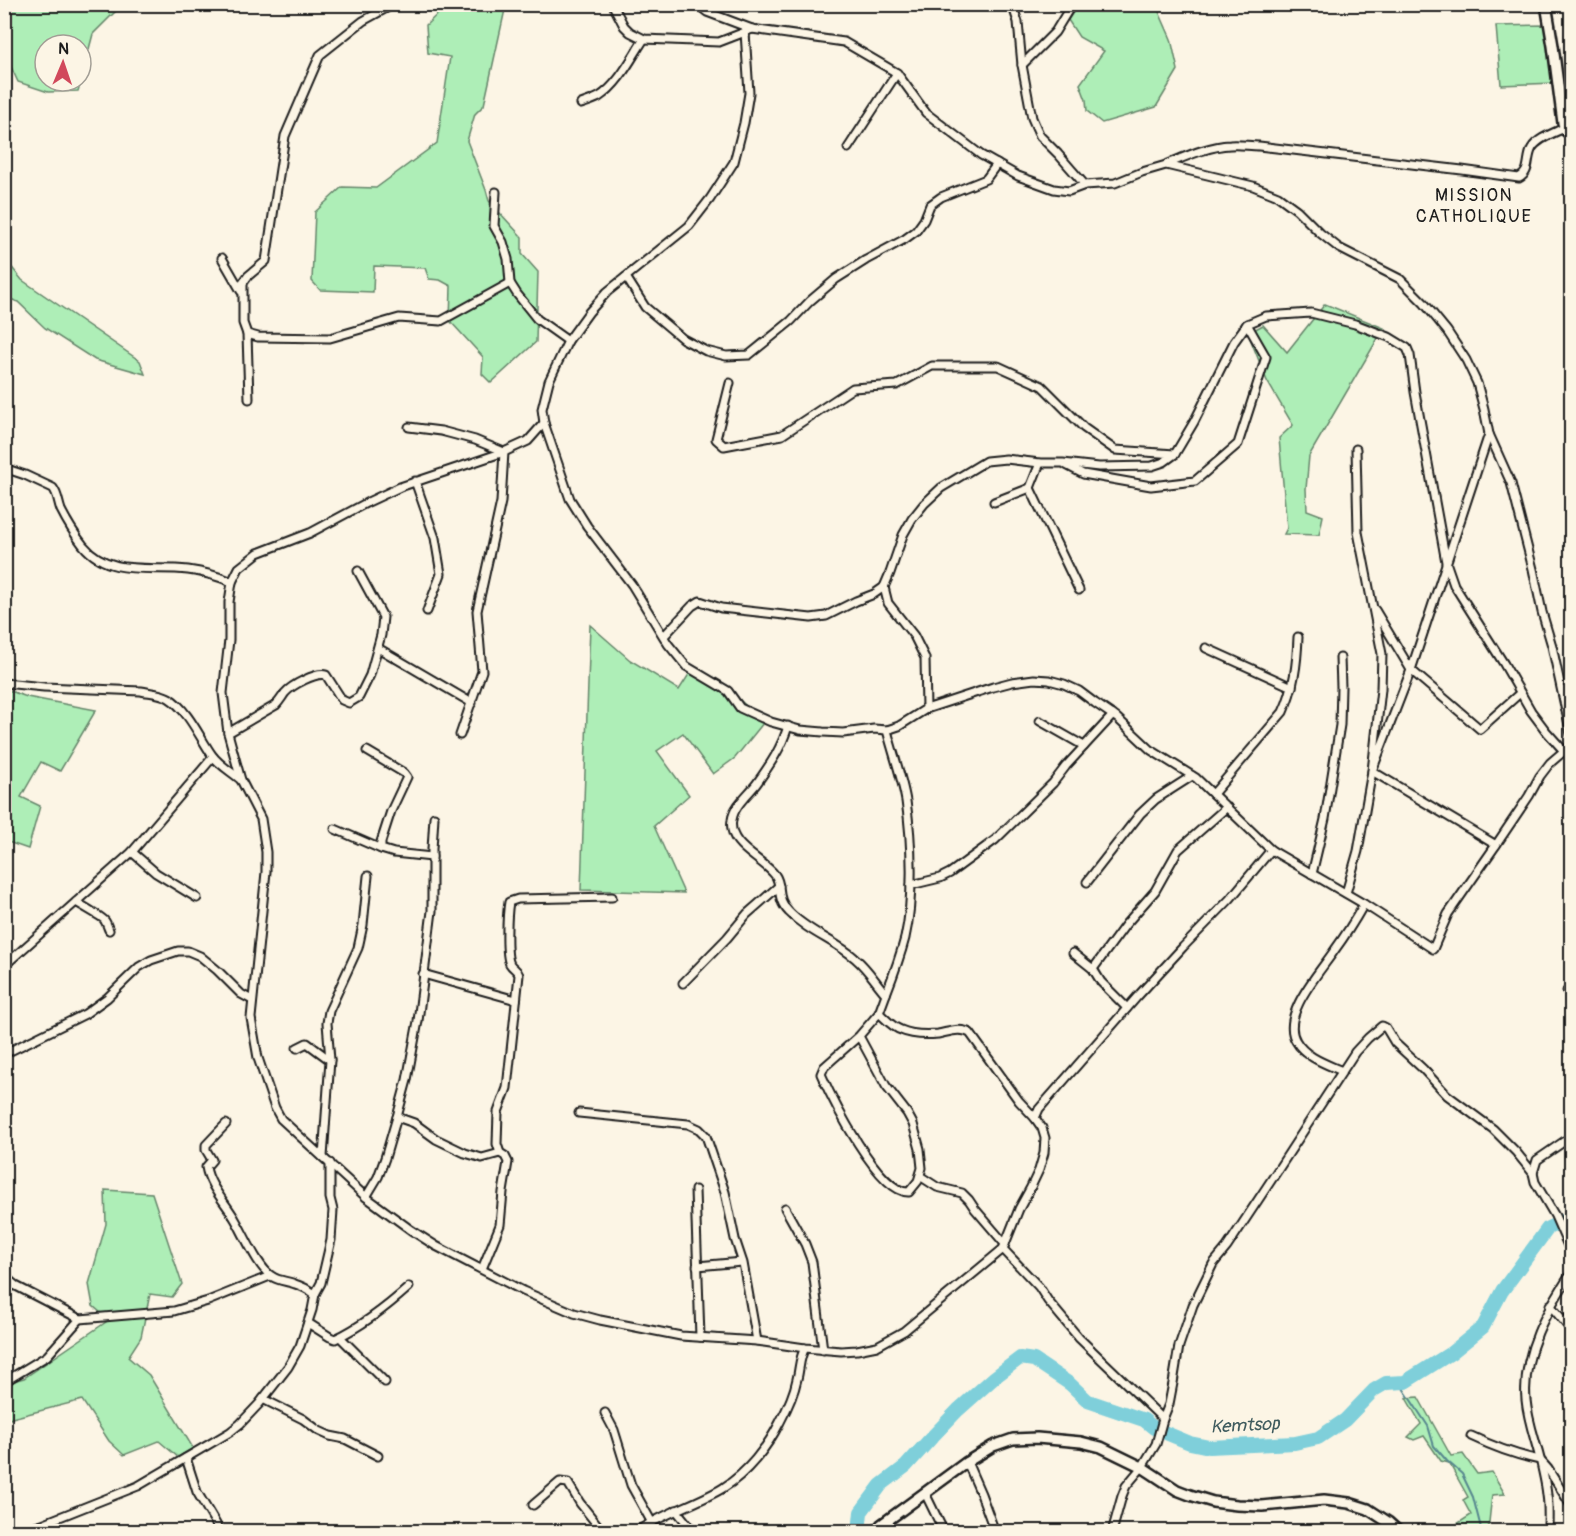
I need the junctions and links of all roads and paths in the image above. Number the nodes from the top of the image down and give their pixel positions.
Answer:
1 (394, 4) edge
2 (697, 4) edge
3 (1012, 4) edge
4 (1072, 4) edge
5 (1546, 4) edge
6 (614, 6) dead end
7 (748, 31) junction
8 (644, 39) junction
9 (1022, 65) junction
10 (897, 73) junction
11 (580, 104) dead end
12 (1568, 132) edge
13 (848, 148) dead end
14 (997, 164) junction
15 (1166, 165) junction
16 (1085, 185) junction
17 (496, 192) dead end
18 (222, 258) dead end
19 (627, 277) junction
20 (510, 283) junction
21 (243, 293) junction
22 (1247, 324) junction
23 (247, 334) junction
24 (568, 341) junction
25 (730, 383) dead end
26 (249, 399) dead end
27 (544, 423) junction
28 (409, 427) dead end
29 (1490, 434) junction
30 (1356, 449) dead end
31 (504, 452) junction
32 (1175, 454) junction
33 (1040, 463) junction
34 (1063, 463) junction
35 (4, 468) edge
36 (416, 481) junction
37 (1030, 488) junction
38 (994, 502) dead end
39 (1446, 562) junction
40 (357, 571) dead end
41 (232, 582) junction
42 (884, 587) junction
43 (1079, 590) dead end
44 (1372, 605) junction
45 (427, 611) dead end
46 (664, 636) junction
47 (1298, 637) dead end
48 (378, 648) junction
49 (1206, 648) dead end
50 (1340, 658) dead end
51 (1411, 670) junction
52 (4, 683) edge
53 (1293, 687) junction
54 (1520, 693) junction
55 (472, 703) junction
56 (926, 709) junction
57 (1113, 715) junction
58 (1570, 720) edge
59 (1040, 721) dead end
60 (788, 726) junction
61 (887, 730) junction
62 (228, 733) junction
63 (460, 735) dead end
64 (1572, 739) edge
65 (1084, 746) junction
66 (1568, 749) edge
67 (367, 751) dead end
68 (213, 757) junction
69 (1372, 771) junction
70 (1192, 776) junction
71 (241, 780) junction
72 (1213, 794) junction
73 (1227, 807) junction
74 (434, 817) dead end
75 (335, 829) dead end
76 (1496, 845) junction
77 (381, 849) junction
78 (1271, 850) junction
79 (132, 852) junction
80 (432, 857) junction
81 (1312, 874) junction
82 (368, 876) dead end
83 (1087, 882) dead end
84 (911, 885) junction
85 (779, 886) junction
86 (1346, 893) junction
87 (612, 897) dead end
88 (197, 898) dead end
89 (76, 902) junction
90 (1364, 904) junction
91 (109, 930) dead end
92 (1073, 953) dead end
93 (4, 966) edge
94 (1093, 969) junction
95 (423, 974) junction
96 (683, 983) dead end
97 (886, 994) junction
98 (252, 1000) junction
99 (516, 1000) junction
100 (1127, 1008) junction
101 (879, 1012) junction
102 (859, 1036) junction
103 (297, 1048) dead end
104 (4, 1054) edge
105 (330, 1060) junction
106 (1342, 1071) junction
107 (579, 1113) dead end
108 (397, 1117) junction
109 (1035, 1118) junction
110 (226, 1124) dead end
111 (1572, 1136) edge
112 (500, 1153) junction
113 (323, 1156) junction
114 (330, 1163) junction
115 (1533, 1173) junction
116 (920, 1176) junction
117 (695, 1190) dead end
118 (366, 1197) junction
119 (784, 1208) dead end
120 (1004, 1246) junction
121 (1572, 1255) edge
122 (741, 1262) junction
123 (697, 1266) junction
124 (482, 1269) junction
125 (1572, 1272) edge
126 (4, 1276) edge
127 (270, 1276) junction
128 (409, 1287) dead end
129 (315, 1294) junction
130 (1550, 1305) junction
131 (80, 1319) junction
132 (308, 1323) junction
133 (1572, 1331) edge
134 (340, 1336) junction
135 (700, 1337) junction
136 (757, 1341) junction
137 (805, 1348) junction
138 (823, 1350) junction
139 (4, 1382) edge
140 (385, 1382) dead end
141 (263, 1399) junction
142 (605, 1413) dead end
143 (1163, 1421) junction
144 (1471, 1436) dead end
145 (378, 1456) dead end
146 (186, 1458) junction
147 (1540, 1460) junction
148 (967, 1462) junction
149 (1142, 1467) junction
150 (925, 1493) junction
151 (532, 1505) dead end
152 (1572, 1507) edge
153 (676, 1510) junction
154 (651, 1521) junction
155 (1397, 1531) edge
156 (17, 1532) edge
157 (218, 1532) edge
158 (603, 1532) edge
159 (636, 1532) edge
160 (694, 1532) edge
161 (876, 1532) edge
162 (944, 1532) edge
163 (995, 1532) edge
164 (1112, 1532) edge
165 (1548, 1532) edge

1 - 21 street
2 - 7 street
3 - 9 street
4 - 9 street
5 - 12 street
6 - 8 street
7 - 8 street
7 - 10 street
7 - 19 street
8 - 11 street
9 - 16 street
10 - 13 street
10 - 14 street
12 - 15 street
14 - 16 street
14 - 19 street
15 - 16 street
15 - 29 street
17 - 20 street
18 - 21 street
19 - 24 street
20 - 23 street
20 - 24 street
21 - 23 street
22 - 32 street
22 - 34 street
22 - 39 street
23 - 26 street
24 - 27 street
25 - 32 street
27 - 31 street
27 - 46 street
28 - 31 street
29 - 39 street
29 - 58 street
30 - 44 street
31 - 36 street
31 - 55 street
32 - 34 street
33 - 34 street
33 - 37 street
33 - 42 street
35 - 41 street
36 - 41 street
36 - 45 street
37 - 38 street
37 - 43 street
39 - 51 street
39 - 54 street
40 - 48 street
41 - 62 street
42 - 46 street
42 - 56 street
44 - 51 street
44 - 69 street
46 - 60 street
47 - 53 street
48 - 55 street
48 - 62 street
49 - 53 street
50 - 81 street
51 - 54 street
51 - 69 street
52 - 68 street
53 - 72 street
54 - 66 street
55 - 63 street
56 - 57 street
56 - 61 street
57 - 65 street
57 - 70 street
58 - 64 street
59 - 65 street
60 - 61 street
60 - 85 street
61 - 84 street
62 - 71 street
65 - 84 street
66 - 76 street
67 - 77 street
68 - 71 street
68 - 79 street
69 - 76 street
69 - 86 street
70 - 72 street
70 - 83 street
71 - 98 street
72 - 73 street
73 - 78 street
73 - 94 street
74 - 80 street
75 - 77 street
76 - 90 street
77 - 80 street
78 - 81 street
78 - 100 street
79 - 88 street
79 - 89 street
80 - 95 street
81 - 86 street
82 - 105 street
84 - 97 street
85 - 96 street
85 - 97 street
86 - 90 street
87 - 99 street
89 - 91 street
89 - 93 street
90 - 106 street
92 - 94 street
94 - 100 street
95 - 99 street
95 - 108 street
97 - 101 street
98 - 104 street
98 - 113 street
99 - 112 street
100 - 109 street
101 - 102 street
101 - 109 street
102 - 116 street
102 - 116 street
103 - 105 street
105 - 113 street
106 - 115 street
106 - 143 street
107 - 122 street
108 - 112 street
108 - 118 street
109 - 120 street
110 - 127 street
111 - 115 street
112 - 124 street
113 - 114 street
114 - 118 street
114 - 129 street
115 - 121 street
116 - 120 street
117 - 123 street
118 - 124 street
119 - 138 street
120 - 138 street
120 - 143 street
122 - 123 street
122 - 136 street
123 - 135 street
124 - 135 street
125 - 130 street
126 - 131 street
127 - 129 street
127 - 131 street
128 - 134 street
129 - 132 street
130 - 133 street
130 - 147 street
131 - 139 street
132 - 134 street
132 - 141 street
134 - 140 street
135 - 136 street
136 - 137 street
137 - 138 street
137 - 153 street
141 - 145 street
141 - 146 street
142 - 154 street
143 - 149 street
144 - 147 street
146 - 156 street
146 - 157 street
147 - 152 street
147 - 165 street
148 - 149 street
148 - 150 street
148 - 163 street
149 - 155 street
149 - 164 street
150 - 161 street
150 - 162 street
151 - 158 street
153 - 154 street
153 - 160 street
154 - 159 street

